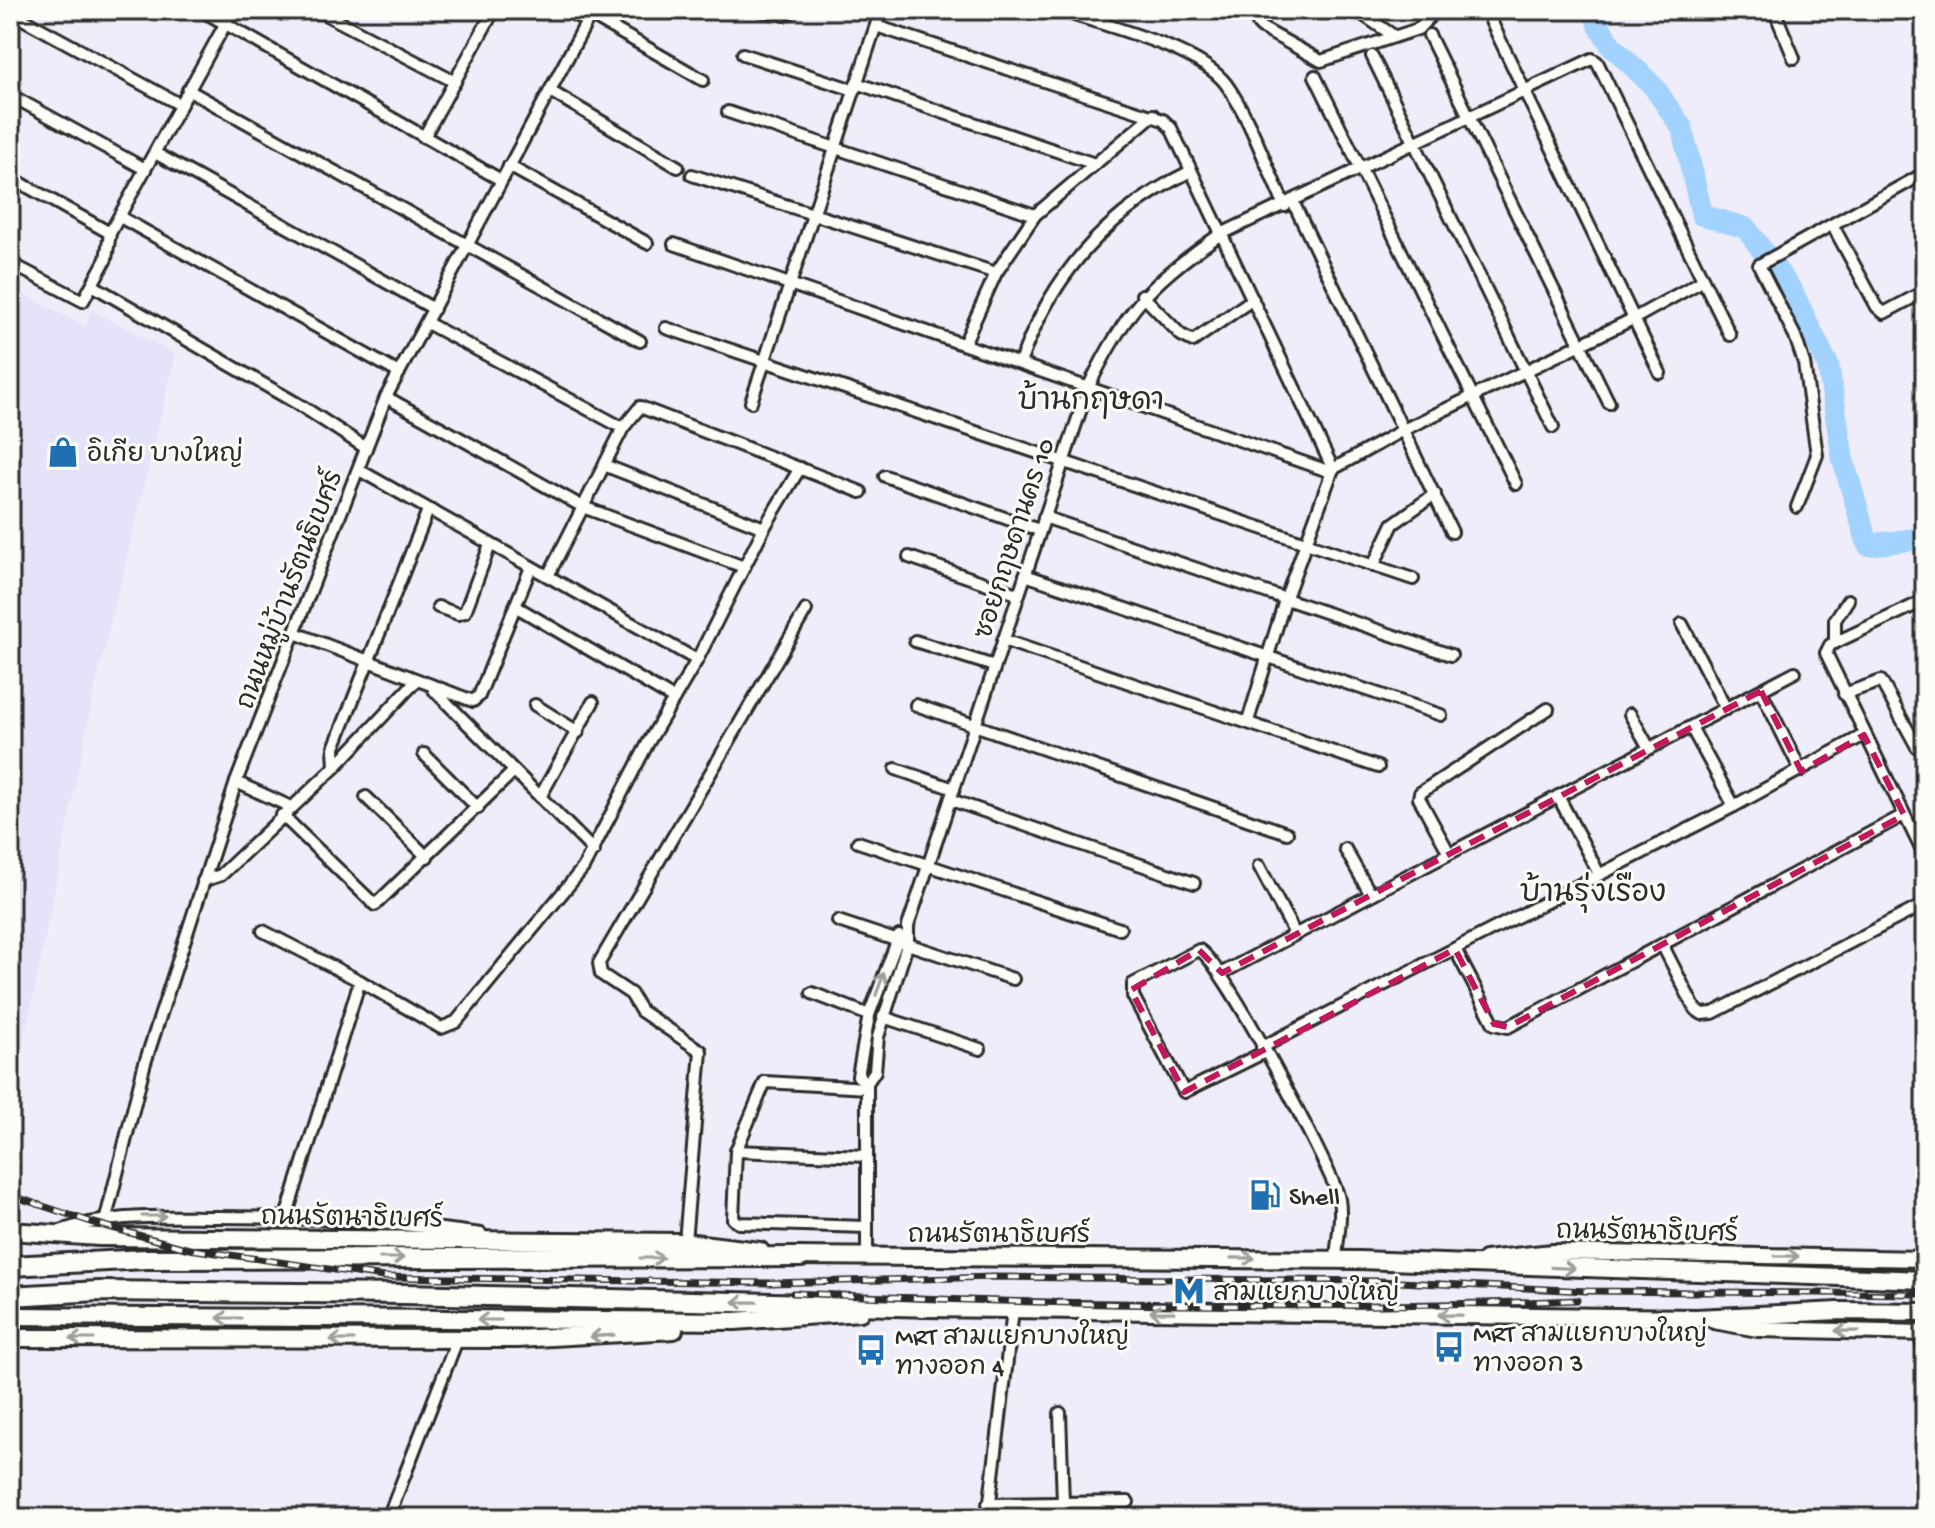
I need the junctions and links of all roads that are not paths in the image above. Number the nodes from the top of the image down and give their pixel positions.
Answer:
1 (201, 10) edge
2 (233, 10) edge
3 (317, 10) edge
4 (494, 10) edge
5 (566, 10) edge
6 (758, 10) edge
7 (794, 10) edge
8 (881, 10) edge
9 (1059, 10) edge
10 (1261, 10) edge
11 (1356, 10) edge
12 (1436, 10) edge
13 (1774, 10) edge
14 (10, 12) edge
15 (590, 15) edge
16 (1491, 21) dead end
17 (225, 23) junction
18 (876, 26) junction
19 (1429, 35) dead end
20 (1394, 36) junction
21 (743, 54) dead end
22 (1372, 56) dead end
23 (1794, 58) dead end
24 (1315, 76) dead end
25 (703, 80) dead end
26 (455, 82) junction
27 (855, 87) junction
28 (188, 90) junction
29 (1522, 90) junction
30 (550, 91) junction
31 (10, 95) edge
32 (179, 104) junction
33 (728, 112) dead end
34 (1153, 115) junction
35 (1468, 117) junction
36 (424, 137) junction
37 (1416, 142) junction
38 (836, 147) junction
39 (155, 153) junction
40 (1092, 163) junction
41 (509, 166) junction
42 (678, 167) dead end
43 (1363, 168) junction
44 (145, 169) junction
45 (1191, 171) junction
46 (1925, 173) edge
47 (692, 175) dead end
48 (10, 177) edge
49 (501, 180) junction
50 (1289, 204) junction
51 (812, 215) junction
52 (1035, 215) junction
53 (120, 217) junction
54 (1833, 226) junction
55 (110, 233) junction
56 (1221, 234) junction
57 (647, 243) dead end
58 (674, 244) dead end
59 (469, 247) junction
60 (10, 263) edge
61 (996, 273) junction
62 (1702, 281) junction
63 (92, 285) junction
64 (791, 286) junction
65 (1925, 291) edge
66 (1142, 295) junction
67 (1253, 299) junction
68 (434, 309) junction
69 (1635, 318) junction
70 (427, 323) junction
71 (666, 328) dead end
72 (1730, 335) dead end
73 (640, 341) dead end
74 (964, 344) junction
75 (1579, 345) junction
76 (764, 361) junction
77 (1020, 363) junction
78 (1526, 370) junction
79 (399, 373) junction
80 (1660, 373) dead end
81 (1088, 388) junction
82 (1474, 396) junction
83 (386, 397) junction
84 (751, 402) dead end
85 (1609, 403) dead end
86 (1553, 427) dead end
87 (623, 428) junction
88 (1403, 430) junction
89 (366, 448) junction
90 (1061, 461) junction
91 (604, 465) junction
92 (800, 468) junction
93 (359, 470) junction
94 (1332, 470) junction
95 (885, 476) dead end
96 (1516, 484) dead end
97 (861, 492) dead end
98 (1435, 494) junction
99 (583, 507) junction
100 (1797, 507) dead end
101 (428, 510) junction
102 (1044, 517) junction
103 (764, 528) junction
104 (1039, 530) junction
105 (1452, 532) dead end
106 (1304, 544) junction
107 (490, 545) junction
108 (909, 557) dead end
109 (1373, 566) junction
110 (531, 567) junction
111 (744, 567) junction
112 (1025, 575) junction
113 (548, 576) junction
114 (1413, 579) dead end
115 (1017, 594) junction
116 (1285, 600) junction
117 (1848, 600) dead end
118 (1917, 604) dead end
119 (515, 606) junction
120 (438, 607) dead end
121 (806, 610) dead end
122 (1682, 624) dead end
123 (295, 633) junction
124 (1003, 640) junction
125 (915, 641) dead end
126 (1835, 643) junction
127 (1451, 655) dead end
128 (1268, 656) junction
129 (697, 660) junction
130 (370, 661) junction
131 (994, 666) junction
132 (1795, 672) dead end
133 (416, 681) junction
134 (431, 687) junction
135 (1761, 691) junction
136 (1844, 694) junction
137 (674, 699) junction
138 (593, 702) dead end
139 (535, 705) dead end
140 (916, 705) dead end
141 (1548, 709) dead end
142 (1726, 709) junction
143 (1630, 714) dead end
144 (1441, 715) dead end
145 (1248, 721) junction
146 (974, 723) junction
147 (1691, 727) junction
148 (578, 732) junction
149 (1864, 735) junction
150 (1917, 747) dead end
151 (1649, 748) junction
152 (424, 754) dead end
153 (335, 767) junction
154 (1378, 767) dead end
155 (896, 769) dead end
156 (1801, 771) junction
157 (513, 772) junction
158 (236, 782) junction
159 (953, 794) junction
160 (1558, 796) junction
161 (366, 797) dead end
162 (540, 797) junction
163 (1734, 806) junction
164 (478, 808) junction
165 (287, 811) junction
166 (1904, 815) junction
167 (1287, 833) dead end
168 (858, 842) dead end
169 (1345, 849) dead end
170 (594, 851) junction
171 (1449, 853) junction
172 (427, 857) junction
173 (1925, 857) edge
174 (928, 864) junction
175 (1259, 866) dead end
176 (1599, 874) junction
177 (203, 881) junction
178 (1194, 883) dead end
179 (1370, 893) junction
180 (1925, 904) edge
181 (838, 921) dead end
182 (908, 926) junction
183 (1120, 929) dead end
184 (263, 931) dead end
185 (1295, 934) junction
186 (897, 938) junction
187 (908, 942) junction
188 (1663, 946) junction
189 (1455, 949) junction
190 (1222, 973) junction
191 (1013, 979) dead end
192 (360, 981) junction
193 (812, 993) dead end
194 (869, 1015) junction
195 (883, 1017) junction
196 (980, 1049) dead end
197 (1264, 1049) junction
198 (867, 1086) junction
199 (736, 1151) junction
200 (867, 1156) junction
201 (286, 1217) junction
202 (106, 1218) junction
203 (867, 1227) junction
204 (10, 1231) edge
205 (50, 1234) junction
206 (73, 1236) junction
207 (10, 1241) edge
208 (529, 1242) junction
209 (685, 1242) junction
210 (801, 1257) junction
211 (867, 1257) junction
212 (1336, 1259) junction
213 (1925, 1259) edge
214 (1457, 1262) junction
215 (10, 1266) edge
216 (1925, 1280) edge
217 (10, 1296) edge
218 (935, 1307) junction
219 (1013, 1310) junction
220 (1925, 1312) edge
221 (10, 1316) edge
222 (1696, 1318) junction
223 (735, 1321) junction
224 (1922, 1333) edge
225 (10, 1338) edge
226 (457, 1340) junction
227 (1925, 1355) edge
228 (1060, 1413) dead end
229 (1128, 1502) dead end
230 (1063, 1503) junction
231 (988, 1504) junction
232 (388, 1518) edge
233 (988, 1518) edge

1 - 17 street
2 - 17 street
3 - 26 street
4 - 26 street
5 - 15 street
6 - 7 street
8 - 18 street
9 - 50 street
10 - 20 street
11 - 20 street
12 - 20 street
13 - 23 street
14 - 32 street
15 - 25 street
15 - 30 street, ถนนหมู่บ้านรัตนธิเบศร์
16 - 29 street
17 - 28 street
17 - 36 street
18 - 27 street
18 - 34 street
19 - 35 street
21 - 27 street
22 - 37 street
24 - 43 street
26 - 36 street
27 - 38 street
27 - 40 street
28 - 32 street
28 - 59 street
29 - 35 street, ซอยกฤษดานคร 10
29 - 62 street, ซอยกฤษดานคร 10
29 - 69 street
30 - 41 street, ถนนหมู่บ้านรัตนธิเบศร์
30 - 42 street
31 - 44 street
32 - 39 street
33 - 38 street
34 - 40 street
34 - 45 street
35 - 37 street, ซอยกฤษดานคร 10
35 - 75 street
36 - 49 street
37 - 43 street, ซอยกฤษดานคร 10
37 - 78 street
38 - 51 street
38 - 52 street
39 - 44 street
39 - 68 street
40 - 52 street
41 - 49 street, ถนนหมู่บ้านรัตนธิเบศร์
41 - 57 street
43 - 50 street, ซอยกฤษดานคร 10
43 - 82 street
44 - 53 street
45 - 56 street
45 - 77 street
46 - 54 street
47 - 51 street
48 - 55 street
49 - 59 street, ถนนหมู่บ้านรัตนธิเบศร์
50 - 56 street, ซอยกฤษดานคร 10
50 - 88 street
51 - 61 street
51 - 64 street
52 - 61 street
53 - 55 street
53 - 79 street
54 - 65 street
54 - 100 street
55 - 63 street
56 - 66 street, ซอยกฤษดานคร 10
56 - 67 street
58 - 64 street
59 - 68 street, ถนนหมู่บ้านรัตนธิเบศร์
59 - 73 street
60 - 63 street
61 - 74 street
62 - 69 street
62 - 72 street
63 - 89 street
64 - 74 street
64 - 76 street
66 - 67 street
66 - 81 street, ซอยกฤษดานคร 10
67 - 94 street
68 - 70 street, ถนนหมู่บ้านรัตนธิเบศร์
69 - 75 street
69 - 80 street
70 - 79 street, ถนนหมู่บ้านรัตนธิเบศร์
70 - 87 street
71 - 76 street
74 - 77 street
75 - 78 street
75 - 85 street
76 - 84 street
76 - 90 street
77 - 81 street
78 - 82 street
78 - 86 street
79 - 83 street, ถนนหมู่บ้านรัตนธิเบศร์
81 - 90 street, ซอยกฤษดานคร 10
81 - 94 street
82 - 88 street
82 - 96 street
83 - 89 street, ถนนหมู่บ้านรัตนธิเบศร์
83 - 99 street
87 - 91 street
87 - 92 street
88 - 94 street
88 - 98 street
89 - 93 street, ถนนหมู่บ้านรัตนธิเบศร์
90 - 102 street, ซอยกฤษดานคร 10
90 - 106 street
91 - 99 street
91 - 103 street
92 - 97 street
92 - 103 street
93 - 101 street
93 - 123 street, ถนนหมู่บ้านรัตนธิเบศร์
94 - 106 street
95 - 104 street
98 - 105 street
98 - 109 street
99 - 111 street
99 - 113 street
101 - 107 street
101 - 130 street
102 - 104 street, ซอยกฤษดานคร 10
102 - 116 street
103 - 111 street
104 - 112 street, ซอยกฤษดานคร 10
106 - 109 street
106 - 116 street
107 - 110 street
107 - 120 street
108 - 115 street
109 - 114 street
110 - 113 street
110 - 119 street
111 - 129 street
112 - 115 street, ซอยกฤษดานคร 10
112 - 128 street
113 - 129 street
115 - 124 street, ซอยกฤษดานคร 10
116 - 127 street
116 - 128 street
117 - 126 street
118 - 126 street
119 - 134 street
119 - 137 street
121 - 209 street
122 - 142 street
123 - 130 street
123 - 158 street, ถนนหมู่บ้านรัตนธิเบศร์
124 - 131 street, ซอยกฤษดานคร 10
124 - 145 street
125 - 131 street
126 - 136 street
128 - 144 street
128 - 145 street
129 - 137 street
130 - 133 street
130 - 153 street
131 - 146 street, ซอยกฤษดานคร 10
132 - 135 street
133 - 134 street
133 - 153 street
134 - 157 street
135 - 142 street
135 - 156 street
136 - 149 street
136 - 150 street
137 - 170 street
138 - 148 street
139 - 148 street
140 - 146 street
141 - 171 street
142 - 147 street
143 - 151 street
145 - 154 street
146 - 159 street, ซอยกฤษดานคร 10
146 - 167 street
147 - 151 street
147 - 163 street
148 - 162 street
149 - 156 street
149 - 166 street
151 - 160 street
152 - 164 street
153 - 165 street
155 - 159 street
156 - 163 street
157 - 162 street
157 - 164 street
158 - 165 street
158 - 177 street, ถนนหมู่บ้านรัตนธิเบศร์
159 - 174 street, ซอยกฤษดานคร 10
159 - 178 street
160 - 171 street
160 - 176 street
161 - 172 street
162 - 170 street
163 - 176 street
164 - 172 street
165 - 172 street
165 - 177 street
166 - 173 street
166 - 188 street
168 - 174 street
169 - 179 street
170 - 192 street
171 - 179 street
174 - 182 street, ซอยกฤษดานคร 10
174 - 183 street
175 - 185 street
176 - 189 street
177 - 202 street, ถนนหมู่บ้านรัตนธิเบศร์
179 - 185 street
180 - 188 street
181 - 186 street
182 - 186 street, ซอยกฤษดานคร 10
182 - 187 street, ซอยกฤษดานคร 10
184 - 192 street
185 - 190 street
186 - 187 street
194 -> 186 street, ซอยกฤษดานคร 10
187 - 191 street
187 - 195 street, ซอยกฤษดานคร 10
188 - 189 street
189 - 197 street
190 - 197 street
190 - 197 street
192 - 201 street
193 - 194 street
194 - 198 street, ซอยกฤษดานคร 10
195 - 196 street
195 - 198 street, ซอยกฤษดานคร 10
197 - 212 street
198 - 199 street
198 - 200 street, ซอยกฤษดานคร 10
199 - 200 street
199 - 203 street
200 - 203 street, ซอยกฤษดานคร 10
202 -> 201 street
201 - 208 street
202 - 205 street
203 - 211 street, ซอยกฤษดานคร 10
204 - 205 main road
205 - 206 main road
206 - 207 main road
206 - 208 main road, ถนนรัตนาธิเบศร์
208 - 209 main road, ถนนรัตนาธิเบศร์
209 - 210 main road, ถนนรัตนาธิเบศร์
210 - 211 main road, ถนนรัตนาธิเบศร์
215 -> 210 highway
211 -> 212 main road, ถนนรัตนาธิเบศร์
212 - 214 main road, ถนนรัตนาธิเบศร์
214 -> 213 main road, ถนนรัตนาธิเบศร์
214 -> 216 main road, ถนนรัตนาธิเบศร์
218 -> 217 highway
218 - 219 main road
218 - 223 main road
222 -> 219 main road
219 - 231 street
220 - 222 main road
223 -> 221 main road
224 -> 222 main road
223 -> 226 main road
224 - 227 street
226 -> 225 main road
226 - 232 street
228 - 230 street
229 - 230 street
230 - 231 street
231 - 233 street

